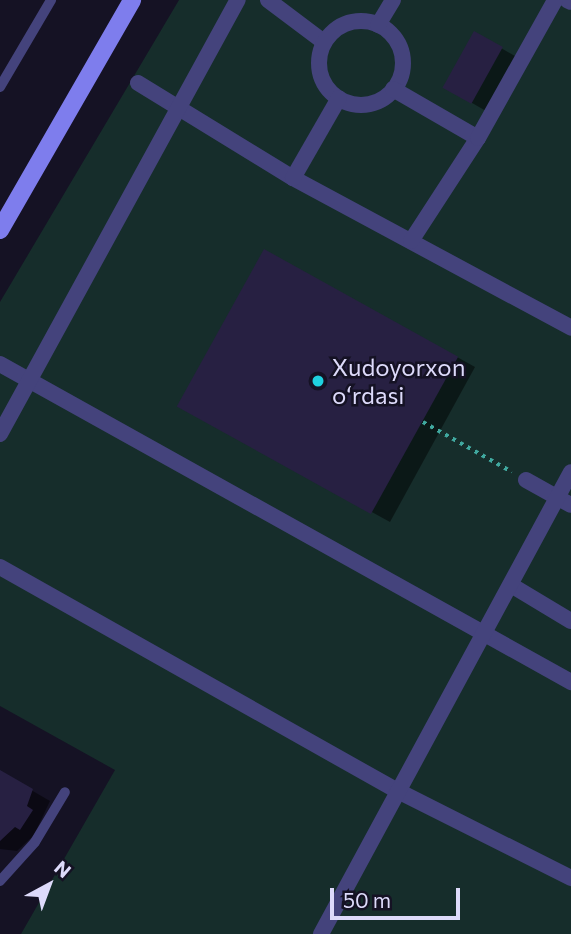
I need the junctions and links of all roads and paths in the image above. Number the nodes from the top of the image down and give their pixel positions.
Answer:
1 (51, 0) edge
2 (132, 0) edge
3 (237, 0) edge
4 (268, 0) edge
5 (393, 0) edge
6 (555, 0) edge
7 (378, 25) junction
8 (324, 42) junction
9 (138, 83) dead end
10 (0, 87) edge
11 (393, 89) junction
12 (339, 98) junction
13 (180, 107) junction
14 (478, 138) junction
15 (293, 178) junction
16 (0, 230) edge
17 (411, 242) junction
18 (571, 328) edge
19 (0, 364) edge
20 (31, 380) junction
21 (423, 422) dead end
22 (0, 434) edge
23 (571, 472) edge
24 (527, 480) joint
25 (564, 501) edge
26 (0, 566) edge
27 (510, 585) junction
28 (571, 621) edge
29 (485, 638) junction
30 (571, 682) edge
31 (398, 791) junction
32 (65, 792) dead end
33 (571, 878) edge
34 (0, 881) edge
35 (321, 934) edge

1 - 10 lane
2 - 16 main road
3 - 13 street
4 - 8 street
5 - 7 street
6 - 14 street
7 - 8 street
7 - 11 street
8 - 12 street
9 - 13 street
11 - 12 street
11 - 14 street
12 - 15 street
13 - 15 street
13 - 20 street
14 - 17 street
15 - 17 street
17 - 18 street
19 - 20 street
20 - 22 street
20 - 29 street
21 - 24 path
23 - 25 street
24 - 25 street
25 - 27 street
26 - 31 street
27 - 28 street
27 - 29 street
29 - 30 street
29 - 31 street
31 - 33 street
31 - 35 street
32 - 34 lane

